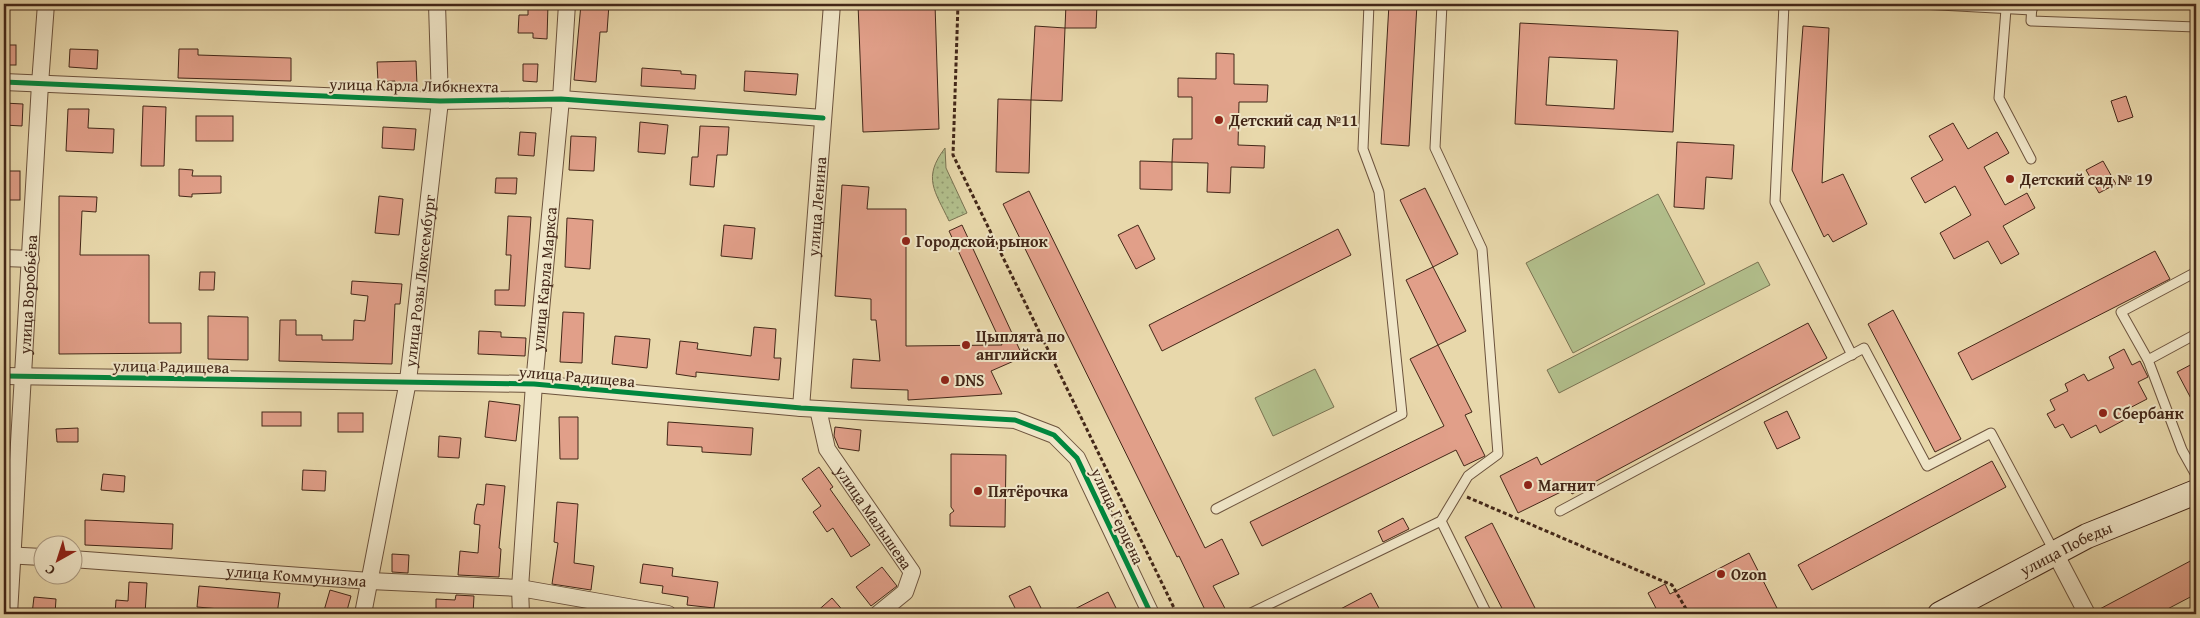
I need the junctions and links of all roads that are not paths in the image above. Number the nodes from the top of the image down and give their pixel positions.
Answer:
1 (46, 4) edge
2 (437, 4) edge
3 (567, 4) edge
4 (832, 4) edge
5 (1369, 4) edge
6 (1442, 4) edge
7 (1784, 4) edge
8 (1921, 4) edge
9 (2032, 7) edge
10 (2006, 9) junction
11 (2196, 27) edge
12 (4, 82) edge
13 (40, 84) junction
14 (561, 99) junction
15 (440, 101) junction
16 (822, 118) junction
17 (2031, 159) dead end
18 (4, 258) edge
19 (31, 259) junction
20 (2196, 272) edge
21 (2196, 334) edge
22 (1852, 355) junction
23 (2148, 360) junction
24 (4, 376) edge
25 (24, 377) junction
26 (408, 381) junction
27 (534, 384) junction
28 (801, 408) junction
29 (818, 409) junction
30 (1054, 435) joint
31 (2196, 475) edge
32 (2196, 492) edge
33 (1216, 509) dead end
34 (1560, 511) dead end
35 (1441, 521) junction
36 (2055, 553) junction
37 (8, 555) edge
38 (32, 556) edge
39 (82, 560) edge
40 (370, 581) junction
41 (520, 588) junction
42 (2196, 611) edge
43 (9, 614) edge
44 (363, 614) edge
45 (521, 614) edge
46 (668, 614) edge
47 (878, 614) edge
48 (1151, 614) edge
49 (1249, 614) edge
50 (1488, 614) edge
51 (1940, 614) edge
52 (2087, 614) edge
53 (2190, 614) edge

1 - 13 street, улица Воробьёва
2 - 15 street, улица Розы Люксембург
3 - 14 street, улица Карла Маркса
4 - 16 street, улица Ленина
5 - 33 lane
6 - 35 lane
7 - 22 lane
8 - 10 lane
9 - 10 lane
9 - 11 lane
10 - 17 lane
12 - 13 street, улица Карла Либкнехта
13 - 15 street, улица Карла Либкнехта
13 - 19 street, улица Воробьёва
14 - 15 street, улица Карла Либкнехта
14 - 16 street, улица Карла Либкнехта
14 - 27 street, улица Карла Маркса
15 - 26 street, улица Розы Люксембург
16 - 28 street, улица Ленина
18 - 19 street
19 - 25 street, улица Воробьёва
20 - 23 lane
21 - 23 lane
22 - 34 lane
22 - 36 lane
23 - 31 lane
24 - 25 street, улица Радищева
25 - 26 street, улица Радищева
25 - 37 street, улица Воробьёва
26 - 27 street, улица Радищева
26 - 40 street, улица Розы Люксембург
27 - 28 street, улица Радищева
27 - 41 street, улица Карла Маркса
28 - 29 street, улица Радищева
29 - 30 street, улица Радищева
29 - 47 street, улица Малышева
30 - 48 street, улица Герцена
32 - 36 street, улица Победы
35 - 49 lane
35 - 50 lane
36 - 51 street, улица Победы
36 - 52 street
37 - 38 street
37 - 43 street, улица Воробьёва
39 - 40 street, улица Коммунизма
40 - 41 street, улица Коммунизма
40 - 44 street, улица Розы Люксембург
41 - 45 street, улица Карла Маркса
41 - 46 street, улица Коммунизма
42 - 53 lane

